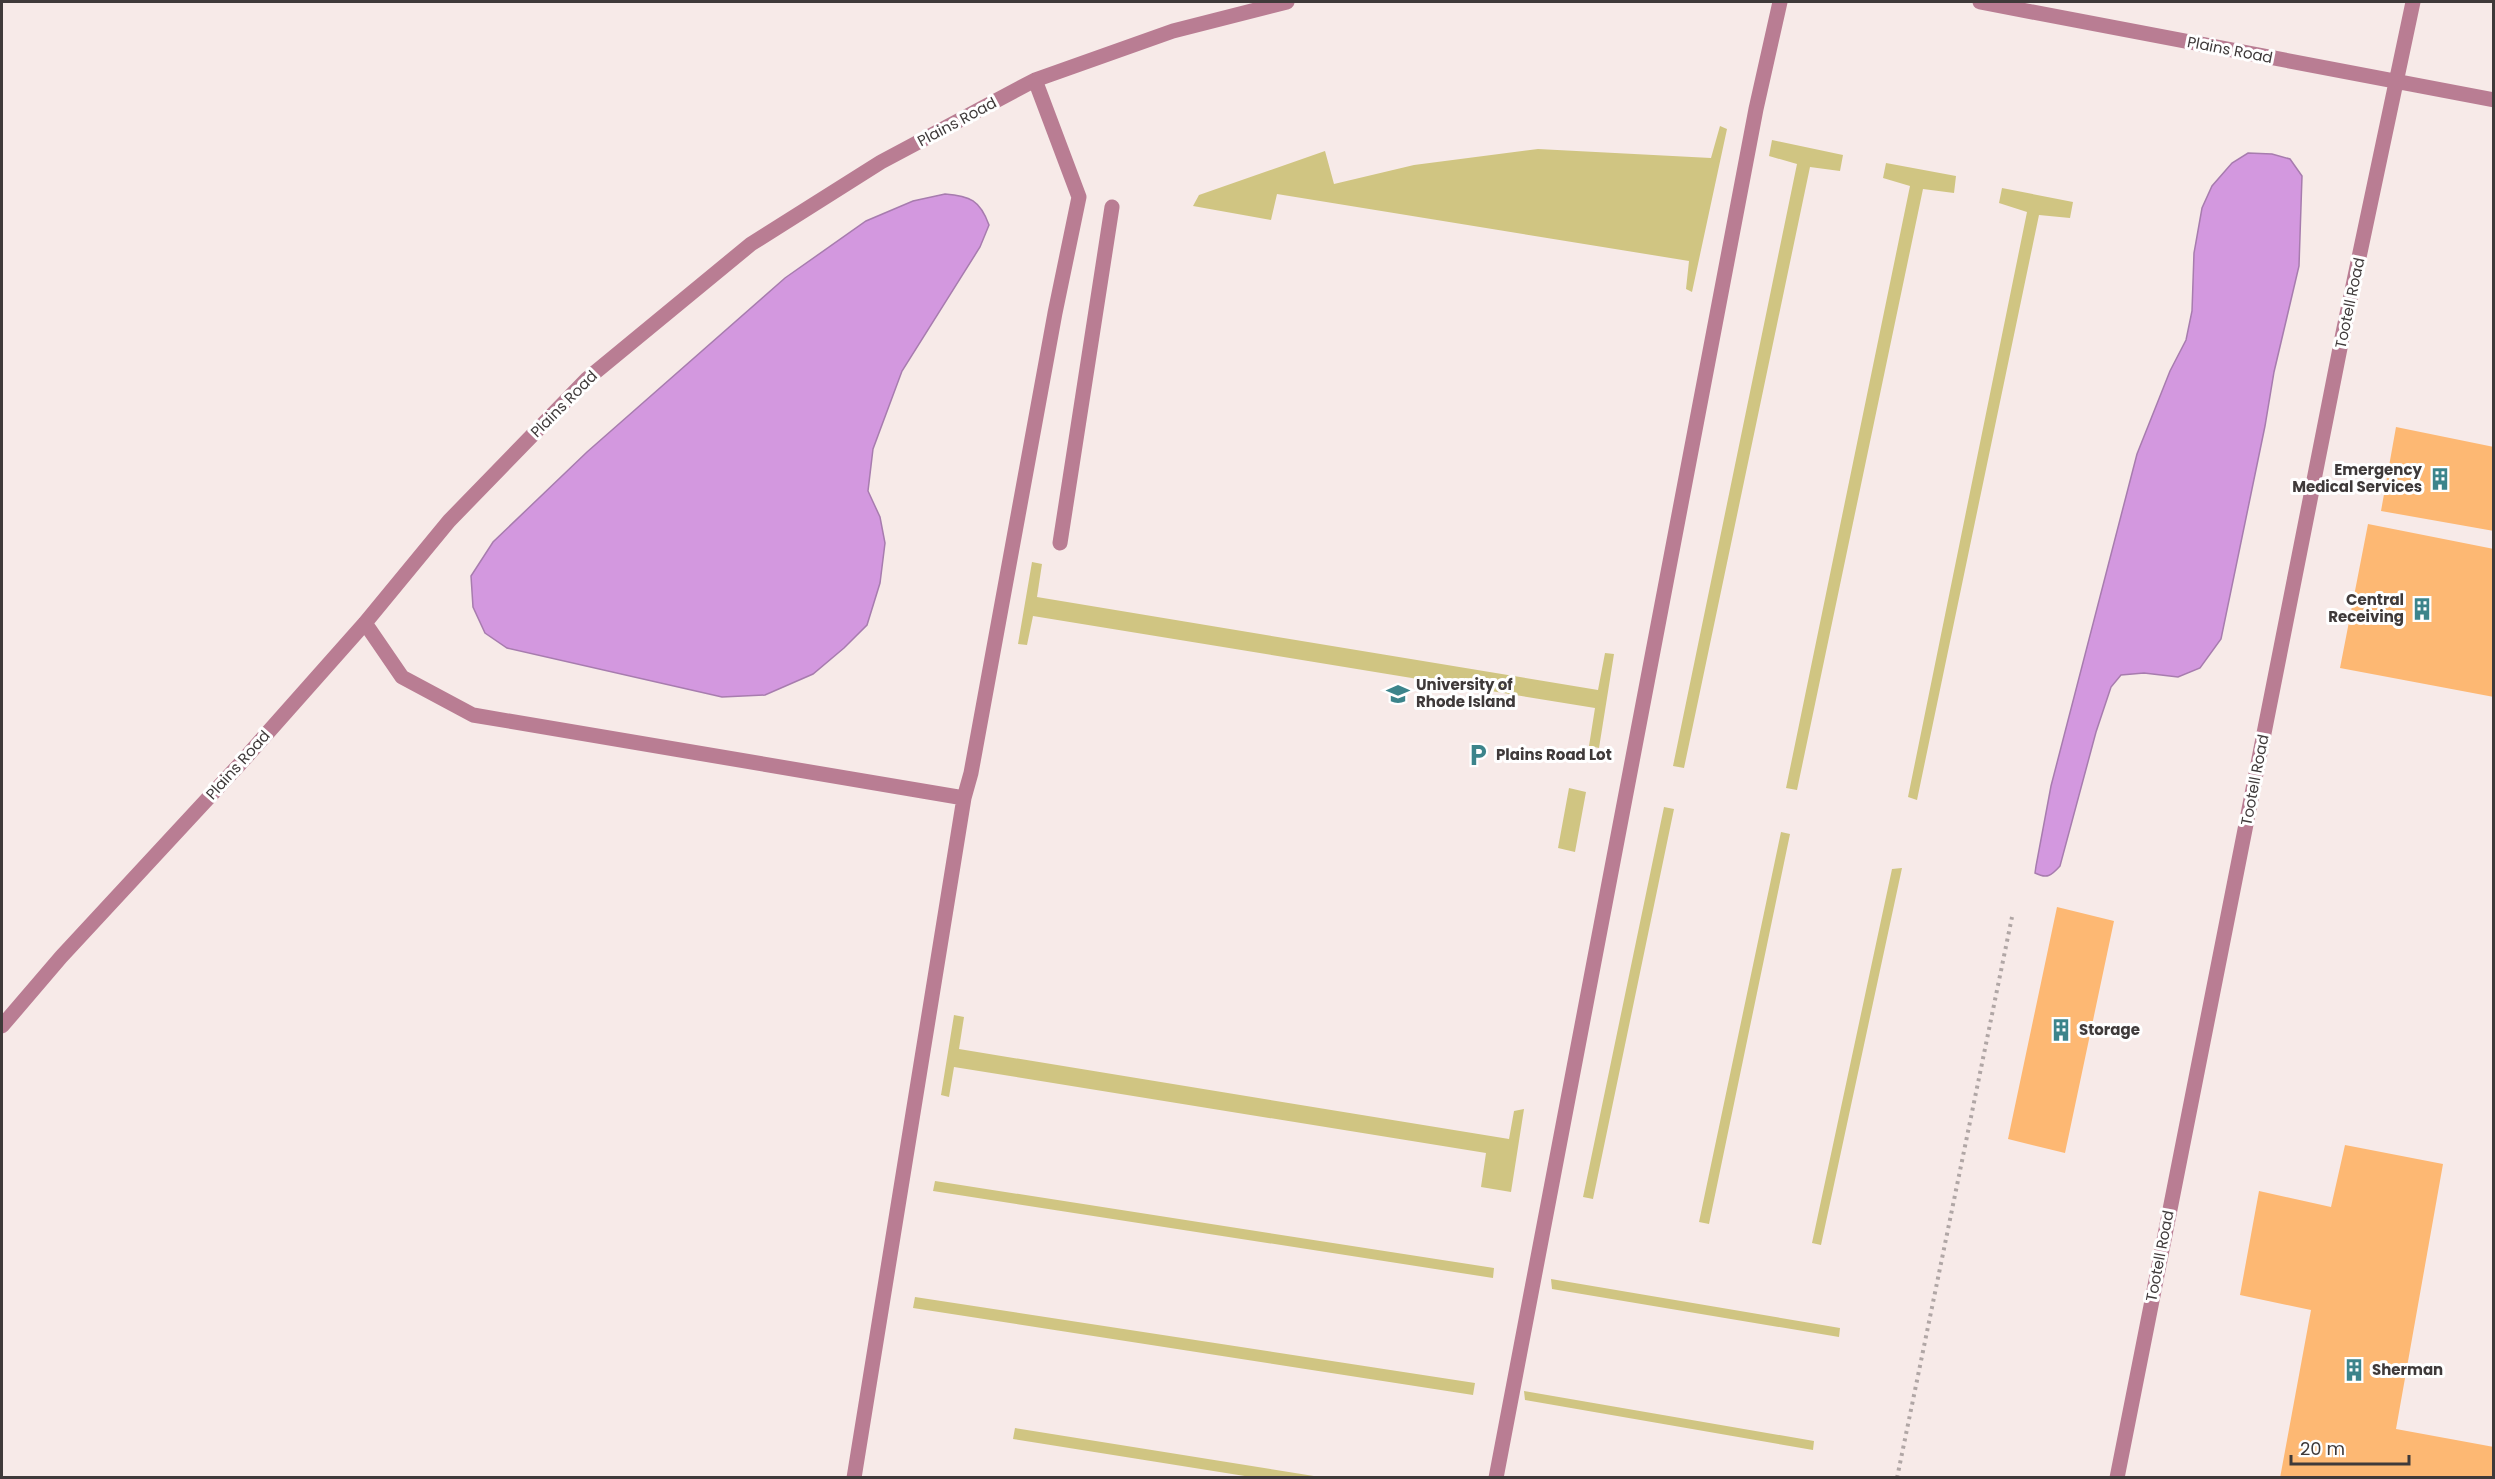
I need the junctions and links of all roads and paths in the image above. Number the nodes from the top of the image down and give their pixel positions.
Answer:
1 (1287, 2) edge
2 (1780, 2) edge
3 (1980, 2) edge
4 (2414, 2) edge
5 (1035, 80) junction
6 (2398, 83) junction
7 (2493, 100) edge
8 (1112, 207) dead end
9 (1060, 543) dead end
10 (365, 623) junction
11 (964, 798) junction
12 (2012, 917) dead end
13 (2, 1026) edge
14 (854, 1478) edge
15 (1496, 1478) edge
16 (1897, 1478) edge
17 (2116, 1478) edge

1 - 5 street, Plains Road
2 - 15 street
3 - 6 street, Plains Road
4 - 6 street
5 - 10 street, Plains Road
5 - 11 street
6 - 7 street, Plains Road
6 - 17 street, Tootell Road
8 - 9 street
10 - 11 street
10 - 13 street, Plains Road
11 - 14 street
12 - 16 path

